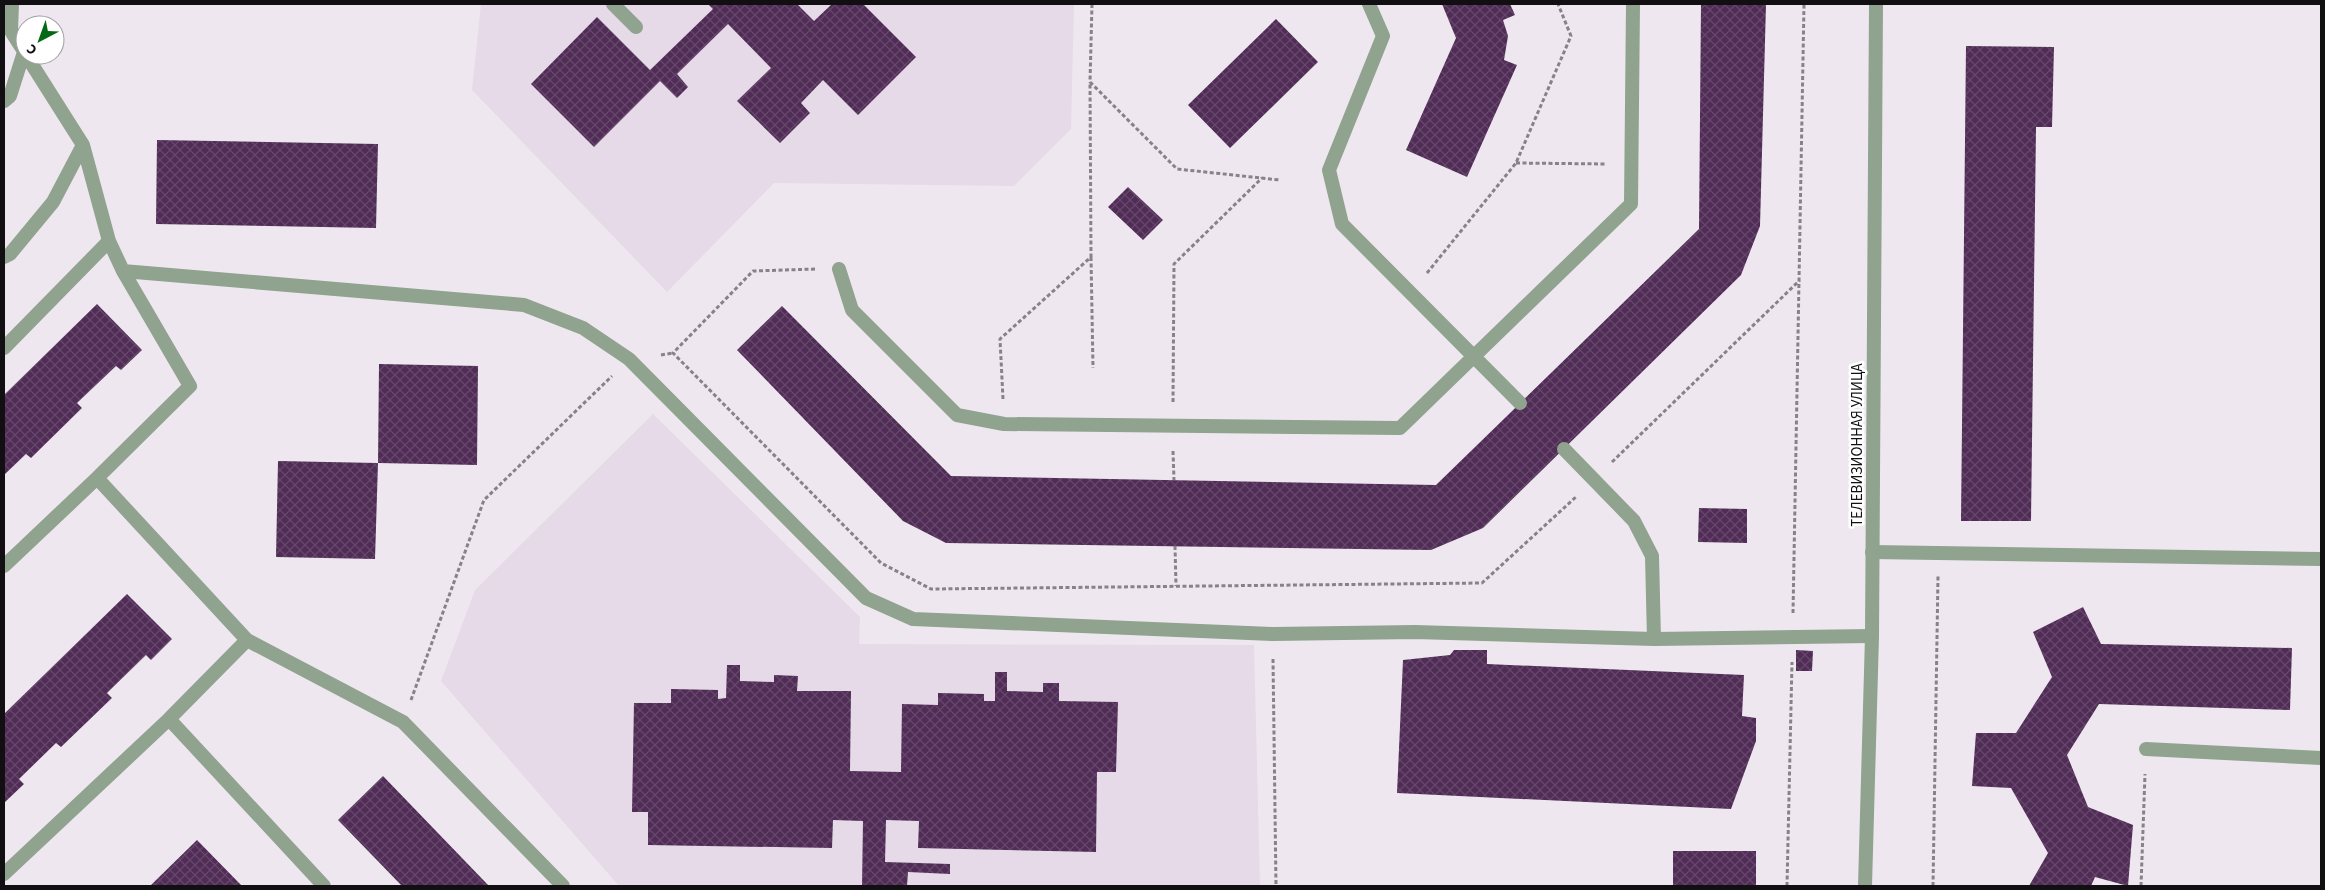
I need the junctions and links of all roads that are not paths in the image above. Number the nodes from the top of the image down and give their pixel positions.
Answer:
1 (12, 4) edge
2 (613, 4) edge
3 (1369, 4) edge
4 (1633, 4) edge
5 (1876, 4) edge
6 (636, 26) dead end
7 (15, 38) edge
8 (21, 65) edge
9 (32, 65) edge
10 (4, 101) edge
11 (83, 146) junction
12 (109, 241) junction
13 (4, 258) edge
14 (839, 269) road end
15 (123, 271) junction
16 (4, 348) edge
17 (1474, 356) junction
18 (1520, 403) dead end
19 (1564, 449) dead end
20 (97, 478) junction
21 (1872, 552) junction
22 (2321, 559) edge
23 (4, 566) edge
24 (1872, 636) junction
25 (1654, 639) junction
26 (247, 640) junction
27 (169, 719) junction
28 (2146, 749) road end
29 (2321, 758) edge
30 (4, 874) edge
31 (323, 886) edge
32 (563, 886) edge
33 (1865, 886) edge

1 - 7 street
2 - 6 street
3 - 17 street
4 - 17 street
5 - 21 street, ТЕЛЕВИЗИОННАЯ УЛИЦА
8 - 10 street
9 - 11 street
11 - 12 street
11 - 13 street
12 - 15 street
12 - 16 street
14 - 17 street
15 - 20 street
15 - 25 street
17 - 18 street
19 - 25 street
20 - 23 street
20 - 26 street
21 - 22 street
21 - 24 street, ТЕЛЕВИЗИОННАЯ УЛИЦА
24 - 25 street
24 - 33 street, ТЕЛЕВИЗИОННАЯ УЛИЦА
26 - 27 street
26 - 32 street
27 - 30 street
27 - 31 street
28 - 29 street

